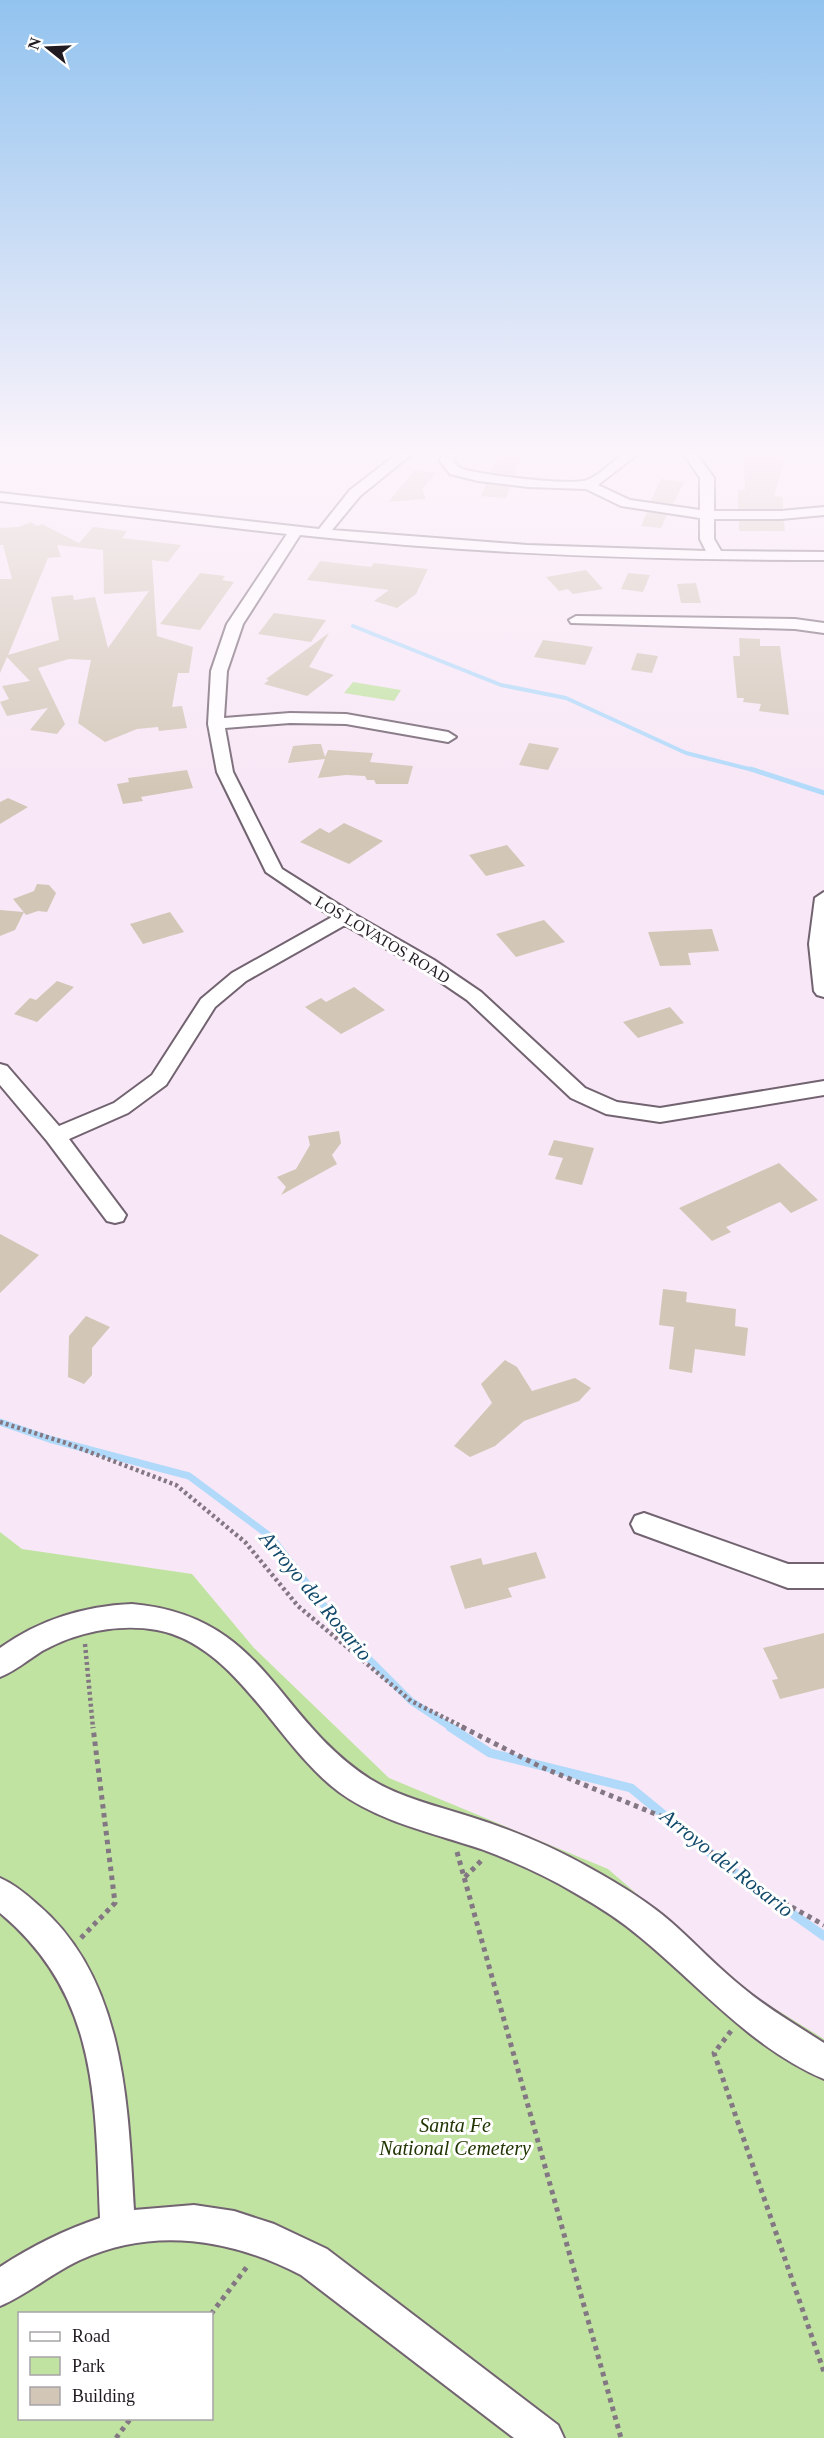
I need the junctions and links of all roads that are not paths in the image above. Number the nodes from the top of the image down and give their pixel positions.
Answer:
1 (273, 567) edge
2 (576, 620) dead end
3 (824, 628) edge
4 (216, 724) junction
5 (448, 737) dead end
6 (824, 898) edge
7 (345, 917) junction
8 (824, 991) edge
9 (0, 1071) edge
10 (824, 1088) edge
11 (56, 1136) junction
12 (115, 1215) dead end
13 (644, 1524) dead end
14 (824, 1576) edge
15 (0, 1664) edge
16 (0, 1893) edge
17 (824, 2062) edge
18 (118, 2230) junction
19 (0, 2288) edge
20 (545, 2438) edge

1 - 4 street, LOS LOVATOS ROAD
2 - 3 street
4 - 5 street
4 - 7 street, LOS LOVATOS ROAD
6 - 8 street
7 - 10 street, LOS LOVATOS ROAD
7 - 11 street
9 - 11 street
11 - 12 street
13 - 14 street
15 - 17 street
16 - 18 street
18 - 19 street
18 - 20 street

